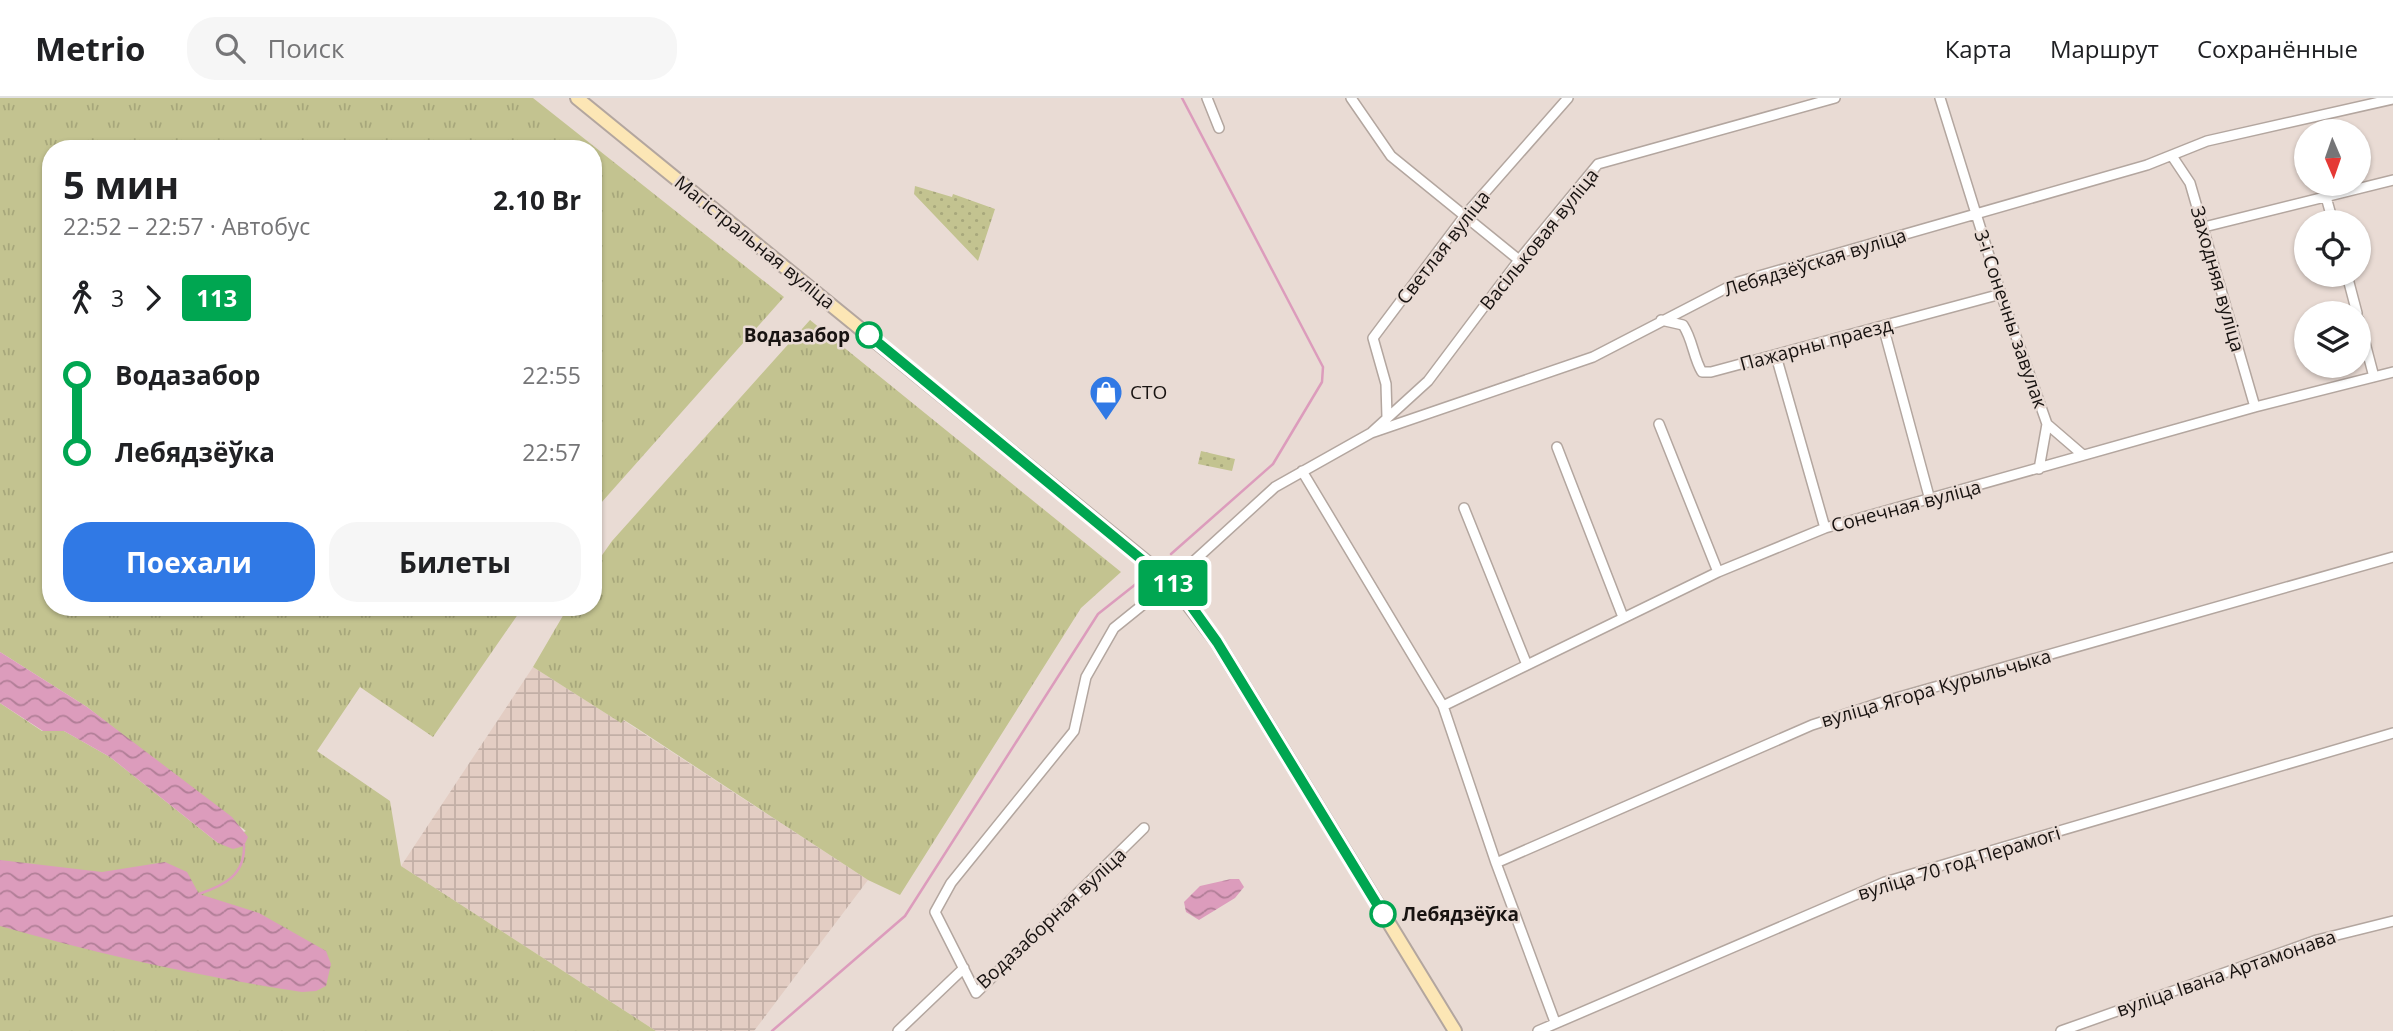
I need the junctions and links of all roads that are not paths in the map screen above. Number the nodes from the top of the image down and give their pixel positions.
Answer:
1 (577, 98) edge
2 (1207, 98) edge
3 (1351, 98) edge
4 (1568, 98) edge
5 (1835, 98) edge
6 (1940, 98) edge
7 (2393, 99) edge
8 (1219, 128) dead end
9 (2172, 156) junction
10 (2393, 180) edge
11 (2326, 197) junction
12 (2330, 210) edge
13 (1466, 214) junction
14 (1976, 214) junction
15 (2204, 227) junction
16 (1519, 260) junction
17 (2001, 294) junction
18 (1661, 320) junction
19 (1883, 326) junction
20 (1776, 356) junction
21 (2371, 366) edge
22 (2393, 372) edge
23 (2374, 377) junction
24 (1409, 401) junction
25 (2255, 407) junction
26 (1387, 416) junction
27 (1417, 417) junction
28 (1658, 424) dead end
29 (2047, 425) junction
30 (1371, 433) junction
31 (1557, 447) dead end
32 (2083, 455) junction
33 (2039, 469) junction
34 (1302, 471) junction
35 (1930, 500) junction
36 (1464, 508) dead end
37 (1825, 528) junction
38 (2393, 557) edge
39 (1718, 572) junction
40 (1171, 582) junction
41 (1623, 617) junction
42 (1527, 665) junction
43 (1443, 706) junction
44 (2393, 733) edge
45 (1144, 828) dead end
46 (1496, 863) junction
47 (2393, 921) edge
48 (964, 968) junction
49 (1555, 1022) junction
50 (898, 1031) edge
51 (1455, 1031) edge
52 (1538, 1031) edge
53 (2061, 1031) edge

1 - 40 main road, Магістральная вуліца
2 - 8 street
3 - 13 street
4 - 13 street, Светлая вуліца
5 - 16 street, Васільковая вуліца
6 - 14 street
7 - 9 street, Лебядзёўская вуліца
9 - 14 street, Лебядзёўская вуліца
9 - 15 street, Заходняя вуліца
10 - 11 street
11 - 12 street
11 - 15 street
13 - 16 street
13 - 26 street, Светлая вуліца
14 - 17 street, 3-і Сонечны завулак
14 - 18 street, Лебядзёўская вуліца
15 - 25 street, Заходняя вуліца
16 - 24 street, Васільковая вуліца
17 - 19 street, Пажарны праезд
17 - 29 street, 3-і Сонечны завулак
18 - 20 street, Пажарны праезд
18 - 27 street, Лебядзёўская вуліца
19 - 20 street, Пажарны праезд
19 - 35 street
20 - 37 street
21 - 23 street
22 - 23 street, Сонечная вуліца
23 - 25 street, Сонечная вуліца
24 - 26 street, Васільковая вуліца
24 - 27 street
25 - 32 street, Сонечная вуліца
26 - 30 street, Васільковая вуліца
27 - 30 street, Лебядзёўская вуліца
28 - 39 street
29 - 32 street, 3-і Сонечны завулак
29 - 33 street, 3-і Сонечны завулак
30 - 34 street, Лебядзёўская вуліца
31 - 41 street
32 - 33 street, Сонечная вуліца
33 - 35 street, Сонечная вуліца
34 - 40 street, Лебядзёўская вуліца
34 - 43 street
35 - 37 street, Сонечная вуліца
36 - 42 street
37 - 39 street, Сонечная вуліца
38 - 46 street, вуліца Ягора Курыльчыка
39 - 41 street, Сонечная вуліца
40 - 48 street, Водазаборная вуліца
40 - 51 main road, Магістральная вуліца
41 - 42 street, Сонечная вуліца
42 - 43 street, Сонечная вуліца
43 - 46 street
44 - 49 street, вуліца 70 год Перамогі
45 - 48 street, Водазаборная вуліца
46 - 49 street
47 - 53 street, вуліца Івана Артамонава
48 - 50 street, Водазаборная вуліца
49 - 52 street, вуліца 70 год Перамогі

